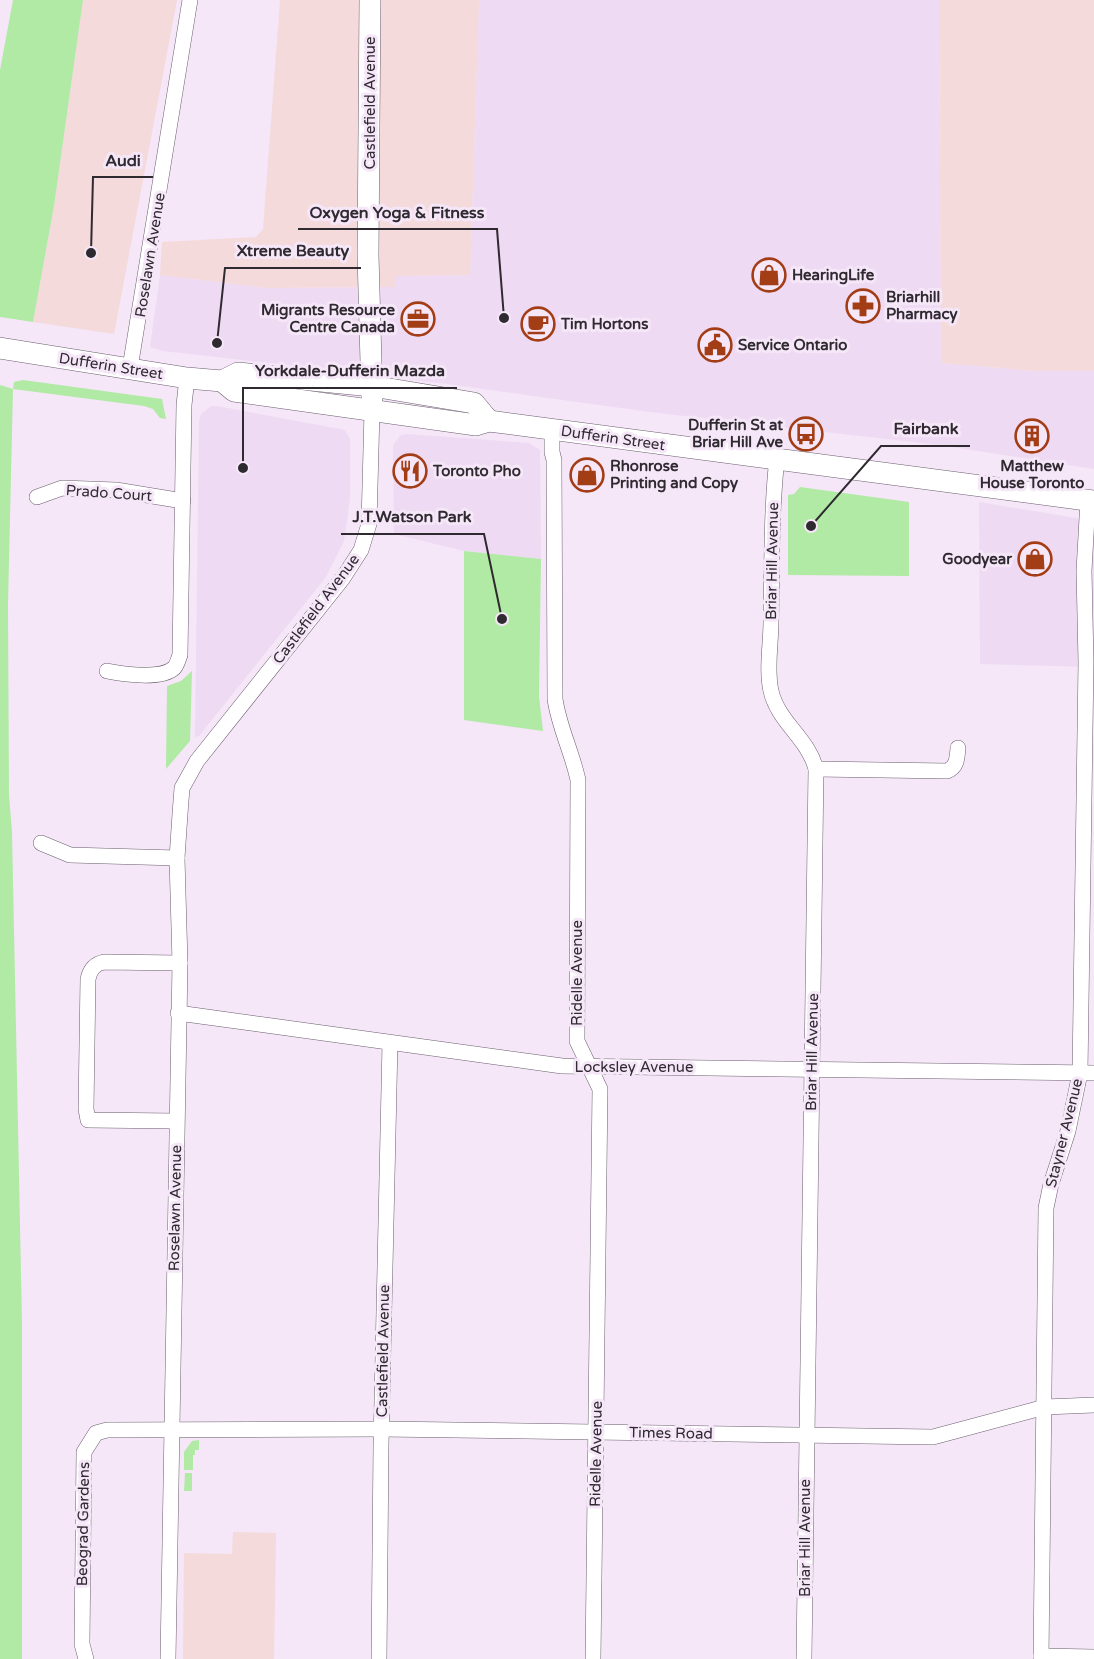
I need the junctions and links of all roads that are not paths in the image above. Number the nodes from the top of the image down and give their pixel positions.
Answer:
1 (190, 0) edge
2 (370, 0) edge
3 (0, 348) edge
4 (130, 368) junction
5 (187, 378) junction
6 (222, 381) junction
7 (372, 386) junction
8 (372, 411) junction
9 (489, 421) junction
10 (552, 430) junction
11 (777, 458) junction
12 (37, 497) dead end
13 (1091, 500) edge
14 (183, 501) junction
15 (107, 671) dead end
16 (958, 748) dead end
17 (197, 761) joint
18 (816, 769) junction
19 (41, 843) dead end
20 (177, 858) junction
21 (180, 963) junction
22 (178, 1013) junction
23 (390, 1042) junction
24 (589, 1066) junction
25 (812, 1068) junction
26 (1087, 1073) edge
27 (176, 1121) junction
28 (1094, 1405) edge
29 (1045, 1407) junction
30 (172, 1429) junction
31 (382, 1429) junction
32 (596, 1431) junction
33 (806, 1434) junction
34 (1094, 1657) edge
35 (1041, 1658) edge
36 (86, 1659) edge
37 (168, 1659) edge
38 (379, 1659) edge
39 (593, 1659) edge
40 (804, 1659) edge

1 - 4 street, Roselawn Avenue
2 - 7 main road, Castlefield Avenue
3 - 4 main road, Dufferin Street
4 - 5 main road, Dufferin Street
5 - 6 main road, Dufferin Street
5 - 14 street
6 - 7 main road, Dufferin Street
6 - 8 main road, Dufferin Street
7 - 8 main road, Castlefield Avenue
7 - 9 main road, Dufferin Street
8 - 9 main road, Dufferin Street
8 - 17 street, Castlefield Avenue
9 - 10 main road, Dufferin Street
10 - 11 main road, Dufferin Street
10 - 24 street, Ridelle Avenue
11 - 13 main road, Dufferin Street
11 - 18 street, Briar Hill Avenue
12 - 14 street, Prado Court
13 - 26 street, Stayner Avenue
14 - 15 street
16 - 18 street
17 - 20 street, Roselawn Avenue
18 - 25 street, Briar Hill Avenue
19 - 20 street
20 - 21 street, Roselawn Avenue
21 - 22 street, Roselawn Avenue
21 - 27 street
22 - 23 street, Locksley Avenue
22 - 27 street, Roselawn Avenue
23 - 24 street, Locksley Avenue
23 - 31 street, Castlefield Avenue
24 - 25 street, Locksley Avenue
24 - 32 street, Ridelle Avenue
25 - 26 street, Locksley Avenue
25 - 33 street, Briar Hill Avenue
26 - 29 street, Stayner Avenue
27 - 30 street, Roselawn Avenue
28 - 29 street, Times Road
29 - 33 street, Times Road
29 - 35 street, Stayner Avenue
30 - 31 street, Times Road
30 - 36 street, Beograd Gardens
30 - 37 street, Roselawn Avenue
31 - 32 street, Times Road
31 - 38 street, Castlefield Avenue
32 - 33 street, Times Road
32 - 39 street, Ridelle Avenue
33 - 40 street, Briar Hill Avenue
34 - 35 street

